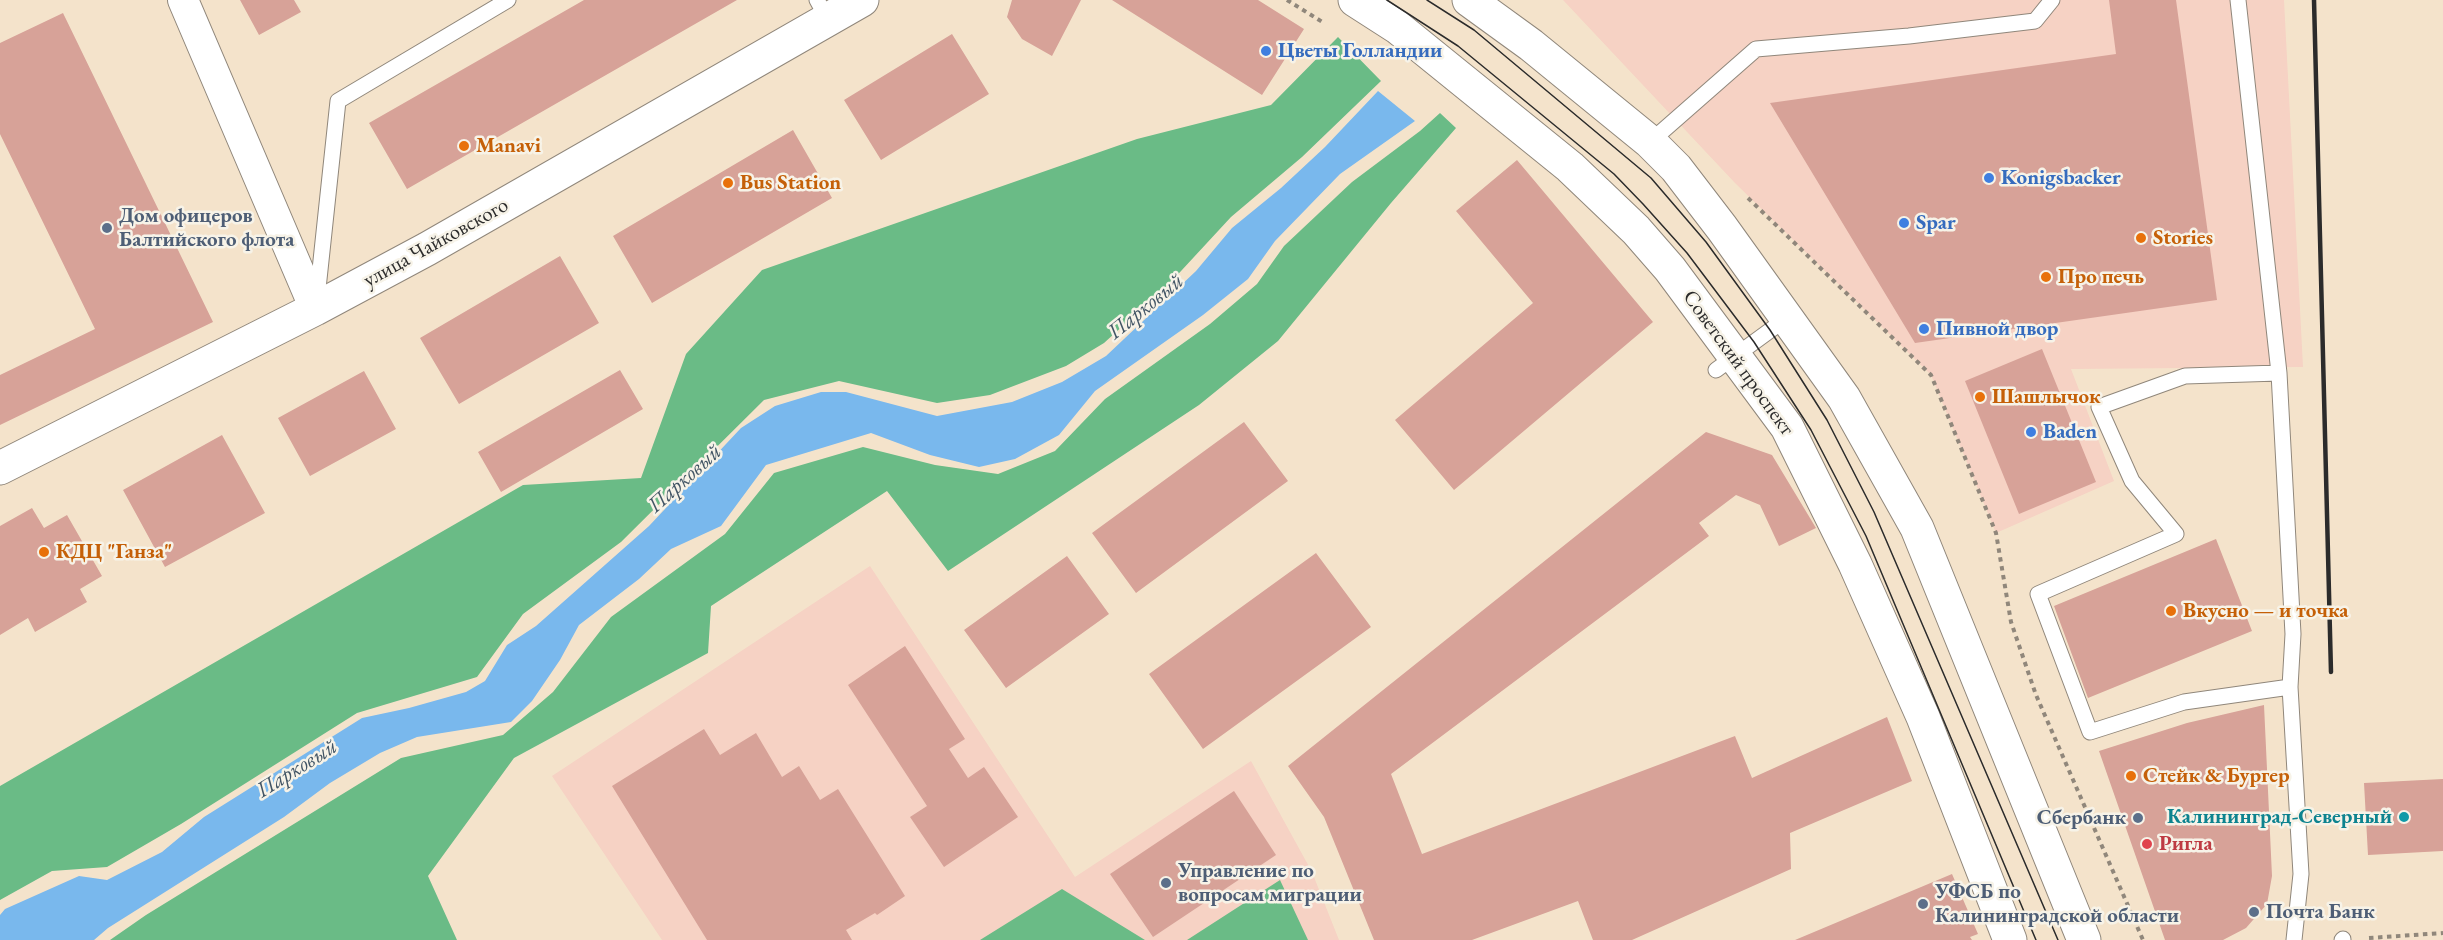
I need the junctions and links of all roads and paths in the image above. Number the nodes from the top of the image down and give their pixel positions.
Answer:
1 (183, 0) edge
2 (508, 0) edge
3 (862, 0) edge
4 (1355, 0) edge
5 (1469, 0) edge
6 (2052, 0) edge
7 (2238, 0) edge
8 (822, 10) edge
9 (1650, 142) junction
10 (315, 309) junction
11 (1787, 318) junction
12 (1726, 363) junction
13 (2280, 373) junction
14 (0, 468) edge
15 (2290, 687) junction
16 (2443, 933) edge
17 (2010, 940) edge
18 (2084, 940) edge
19 (2294, 940) edge
20 (2343, 940) edge

1 - 10 street
2 - 10 lane
3 - 8 main road, улица Чайковского
4 - 12 main road, Советский проспект
5 - 9 main road
6 - 9 lane
7 - 13 lane
8 - 10 main road, улица Чайковского
9 - 11 main road
10 - 14 main road, улица Чайковского
11 - 12 lane
11 - 18 main road
12 - 17 main road, Советский проспект
13 - 15 lane
13 - 15 lane
15 - 19 lane
16 - 20 path

